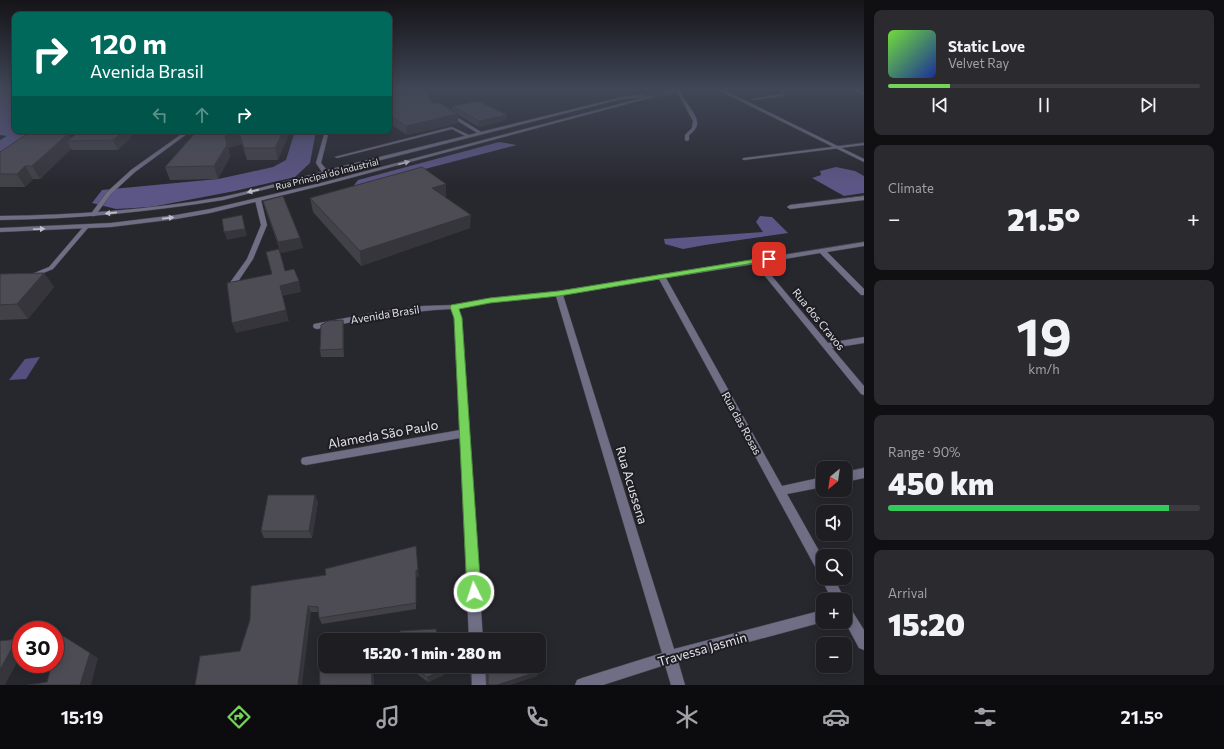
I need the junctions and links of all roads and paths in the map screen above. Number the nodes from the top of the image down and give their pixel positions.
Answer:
1 (462, 122) edge
2 (525, 122) edge
3 (559, 122) edge
4 (695, 122) edge
5 (784, 122) edge
6 (448, 124) edge
7 (455, 128) junction
8 (481, 133) junction
9 (185, 134) edge
10 (326, 134) edge
11 (470, 136) junction
12 (687, 140) dead end
13 (864, 144) edge
14 (835, 147) junction
15 (337, 157) dead end
16 (744, 159) dead end
17 (864, 161) edge
18 (326, 173) junction
19 (864, 198) edge
20 (258, 200) junction
21 (790, 207) dead end
22 (93, 215) junction
23 (0, 218) edge
24 (86, 227) junction
25 (0, 230) edge
26 (864, 244) edge
27 (821, 250) junction
28 (756, 261) junction
29 (661, 276) junction
30 (21, 279) edge
31 (233, 284) edge
32 (864, 293) edge
33 (559, 294) junction
34 (454, 307) junction
35 (317, 326) dead end
36 (864, 340) edge
37 (826, 346) junction
38 (864, 392) edge
39 (464, 433) junction
40 (306, 461) dead end
41 (864, 473) edge
42 (852, 476) edge
43 (816, 483) edge
44 (779, 491) junction
45 (816, 557) edge
46 (816, 618) edge
47 (852, 622) edge
48 (476, 633) edge
49 (864, 643) edge
50 (669, 657) junction
51 (478, 673) edge
52 (479, 685) edge
53 (582, 685) edge
54 (678, 685) edge

1 - 8 street
2 - 8 street, Rua Principal do Industrial
20 -> 3 street, Rua Principal do Industrial
4 - 12 street
5 - 14 street
6 - 7 street
7 - 11 street
7 - 15 street
8 - 11 street, Rua Principal do Industrial
9 - 22 street
10 - 18 street
11 - 18 street, Rua Principal do Industrial
13 - 14 street
14 - 16 street
14 - 17 street
18 -> 22 street, Rua Principal do Industrial
19 - 21 street
24 -> 20 street, Rua Principal do Industrial
20 - 31 street
22 - 23 street, Rua Principal do Industrial
22 - 24 street
25 -> 24 street, Rua Principal do Industrial
24 - 30 street
26 - 27 street, Avenida Brasil
27 - 28 street, Avenida Brasil
27 - 32 street
28 - 29 street, Avenida Brasil
28 - 37 street, Rua dos Cravos
29 - 33 street, Avenida Brasil
29 - 44 street, Rua das Rosas
33 - 34 street, Avenida Brasil
33 - 50 street, Rua Acussena
34 - 35 street, Avenida Brasil
34 - 39 street
36 - 37 street
37 - 38 street, Rua dos Cravos
39 - 40 street, Alameda São Paulo
39 - 48 street
41 - 42 street
43 - 44 street
44 - 45 street, Rua das Rosas
46 - 50 street, Travessa Jasmin
47 - 49 street
50 - 53 street, Travessa Jasmin
50 - 54 street, Rua Acussena
51 - 52 street

